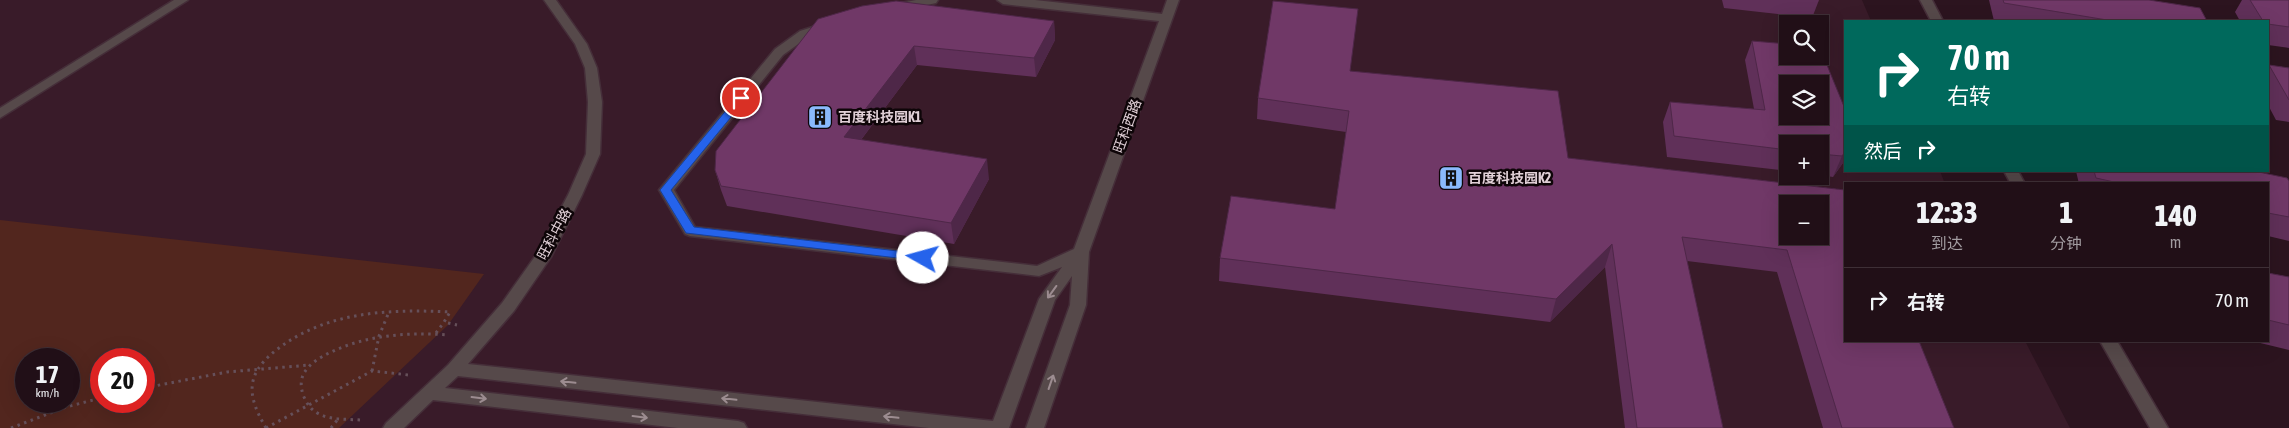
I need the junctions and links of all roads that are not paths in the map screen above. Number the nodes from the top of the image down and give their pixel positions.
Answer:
1 (182, 0) edge
2 (550, 0) edge
3 (932, 0) edge
4 (1003, 0) edge
5 (1173, 0) edge
6 (1926, 0) edge
7 (885, 10) edge
8 (1166, 18) junction
9 (1936, 20) edge
10 (839, 22) edge
11 (0, 114) edge
12 (1081, 252) junction
13 (2109, 342) edge
14 (454, 370) junction
15 (430, 394) junction
16 (392, 428) edge
17 (738, 428) edge
18 (992, 428) edge
19 (1000, 428) edge
20 (1035, 428) edge
21 (2159, 428) edge

1 - 11 street
2 - 14 street, 旺科中路
3 - 7 street
4 - 8 street
5 - 8 street, 旺科西路
6 - 9 street
8 - 12 street, 旺科西路
10 - 12 street
12 -> 19 street
20 -> 12 street
13 - 21 street
14 - 15 street, 旺科中路
18 -> 14 street
15 - 16 street, 旺科中路
15 -> 17 street

